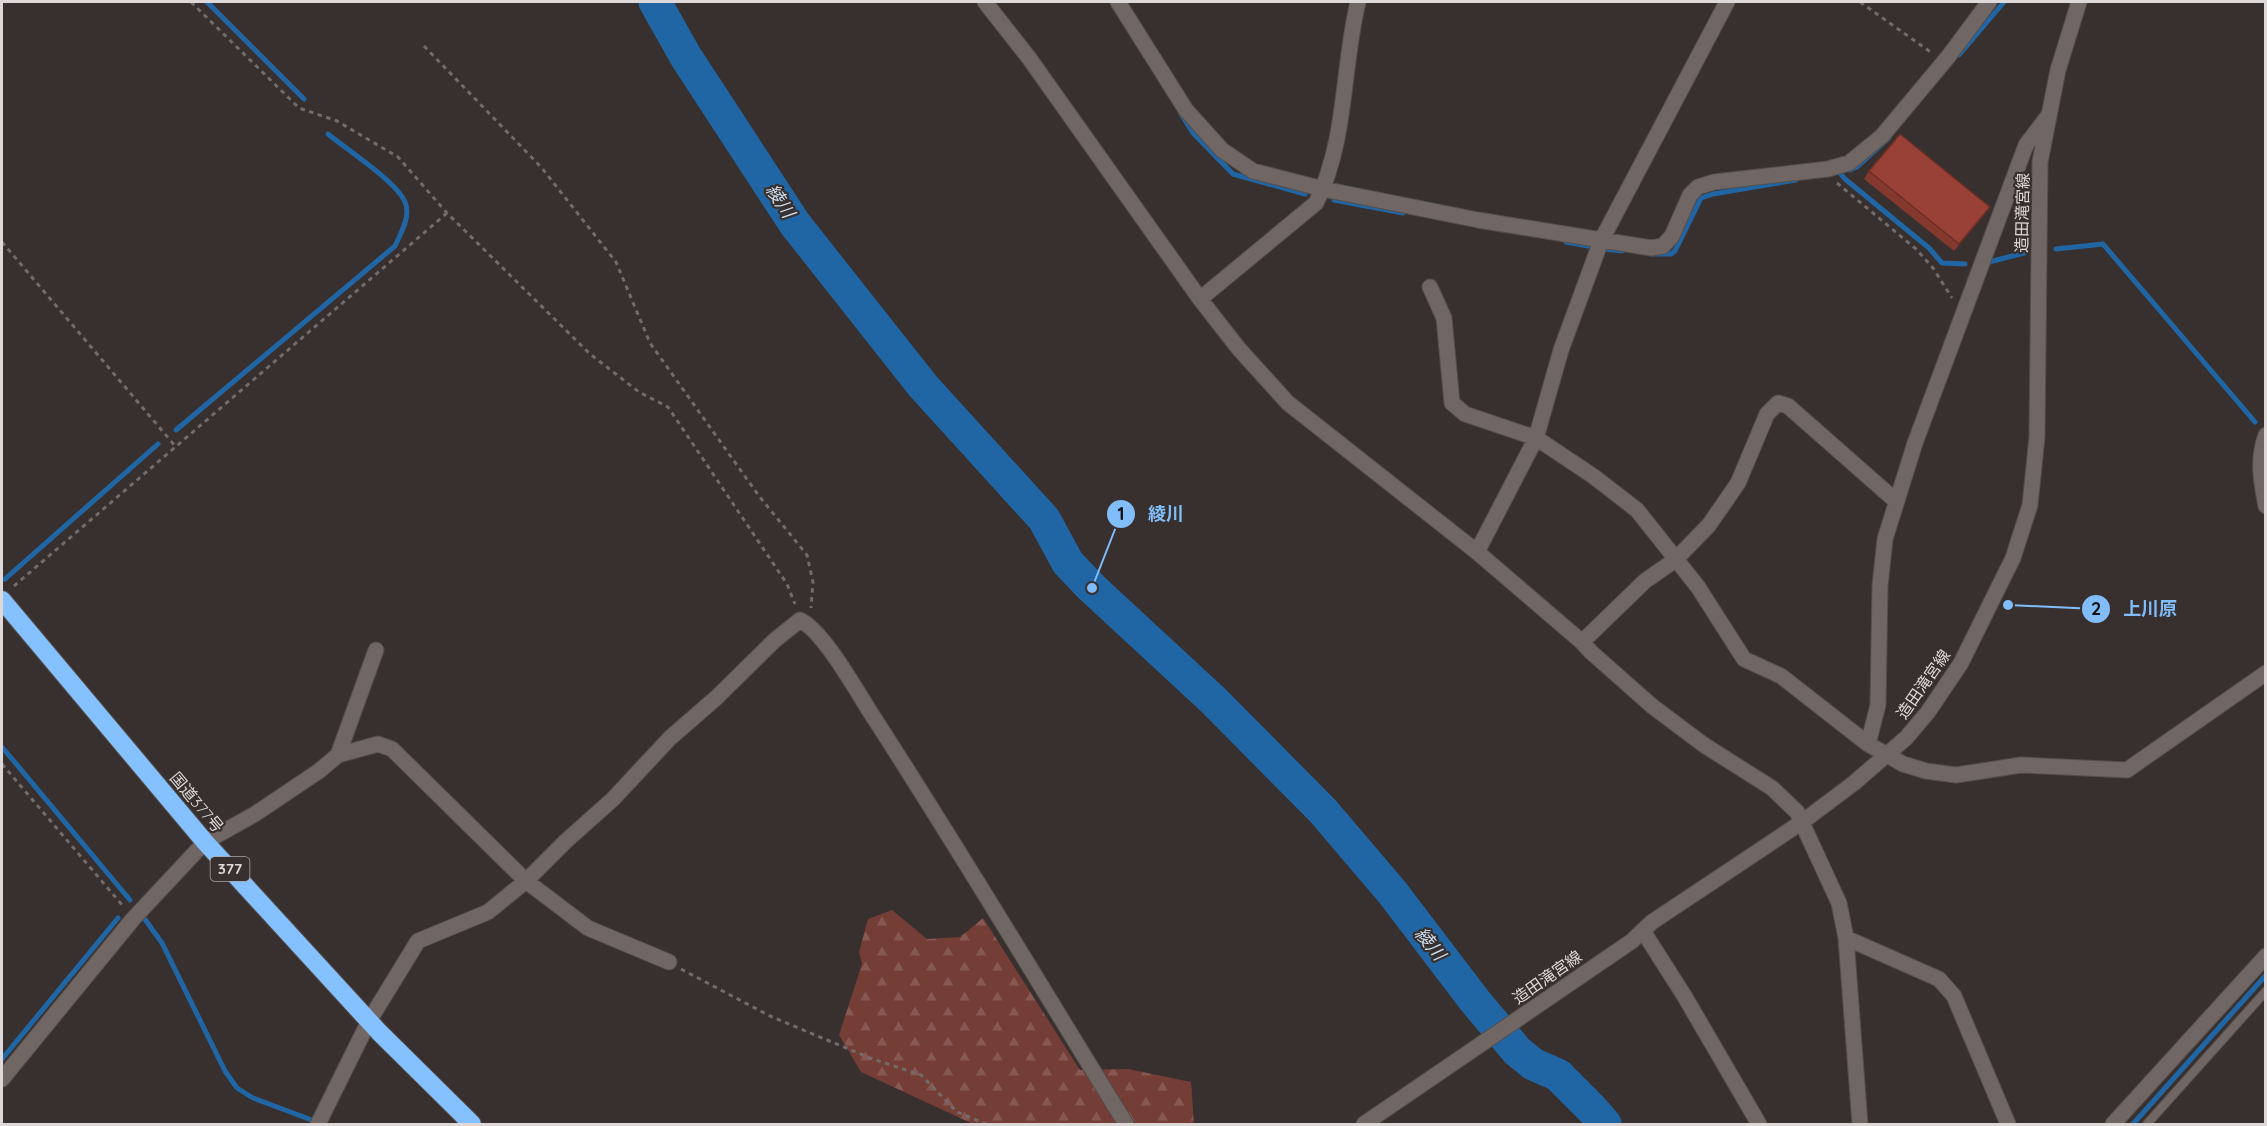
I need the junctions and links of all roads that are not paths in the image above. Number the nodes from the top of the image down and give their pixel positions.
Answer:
1 (985, 2) edge
2 (1118, 2) edge
3 (1358, 2) edge
4 (1727, 2) edge
5 (1989, 2) edge
6 (2079, 2) edge
7 (2048, 116) junction
8 (1323, 189) junction
9 (1601, 241) junction
10 (1430, 287) dead end
11 (1200, 298) junction
12 (2265, 435) edge
13 (1536, 438) junction
14 (1896, 501) junction
15 (2265, 506) edge
16 (1477, 552) junction
17 (1675, 560) junction
18 (6, 595) edge
19 (1582, 642) junction
20 (376, 650) dead end
21 (2265, 673) edge
22 (1868, 744) junction
23 (1888, 754) junction
24 (338, 755) junction
25 (1803, 822) junction
26 (205, 842) junction
27 (526, 881) junction
28 (1642, 931) junction
29 (1846, 938) junction
30 (2265, 956) edge
31 (669, 962) road end
32 (2265, 991) edge
33 (369, 1021) junction
34 (2, 1079) edge
35 (320, 1120) edge
36 (472, 1125) edge
37 (1126, 1125) edge
38 (1364, 1125) edge
39 (1759, 1125) edge
40 (1860, 1125) edge
41 (2008, 1125) edge
42 (2113, 1125) edge
43 (2147, 1125) edge

1 - 11 street
2 - 8 street
3 - 8 street
4 - 9 street
5 - 9 street
6 - 7 street, 造田滝宮線
7 - 14 street
7 - 23 street, 造田滝宮線
8 - 9 street
8 - 11 street
9 - 13 street
10 - 13 street
11 - 16 street
12 - 15 street
13 - 16 street
13 - 17 street
14 - 17 street
14 - 22 street
16 - 19 street
17 - 19 street
17 - 22 street
18 - 26 highway, 国道377号 / 377
19 - 25 street
20 - 24 street
21 - 23 street
22 - 23 street
23 - 25 street, 造田滝宮線
24 - 26 street
24 - 27 street
25 - 28 street, 造田滝宮線
25 - 29 street
26 - 33 highway, 国道377号 / 377
26 - 34 street
27 - 31 street
27 - 33 street
27 - 37 street
28 - 38 street, 造田滝宮線
28 - 39 street
29 - 40 street
29 - 41 street
30 - 42 street
32 - 43 lane
33 - 35 street
33 - 36 highway, 国道377号 / 377

